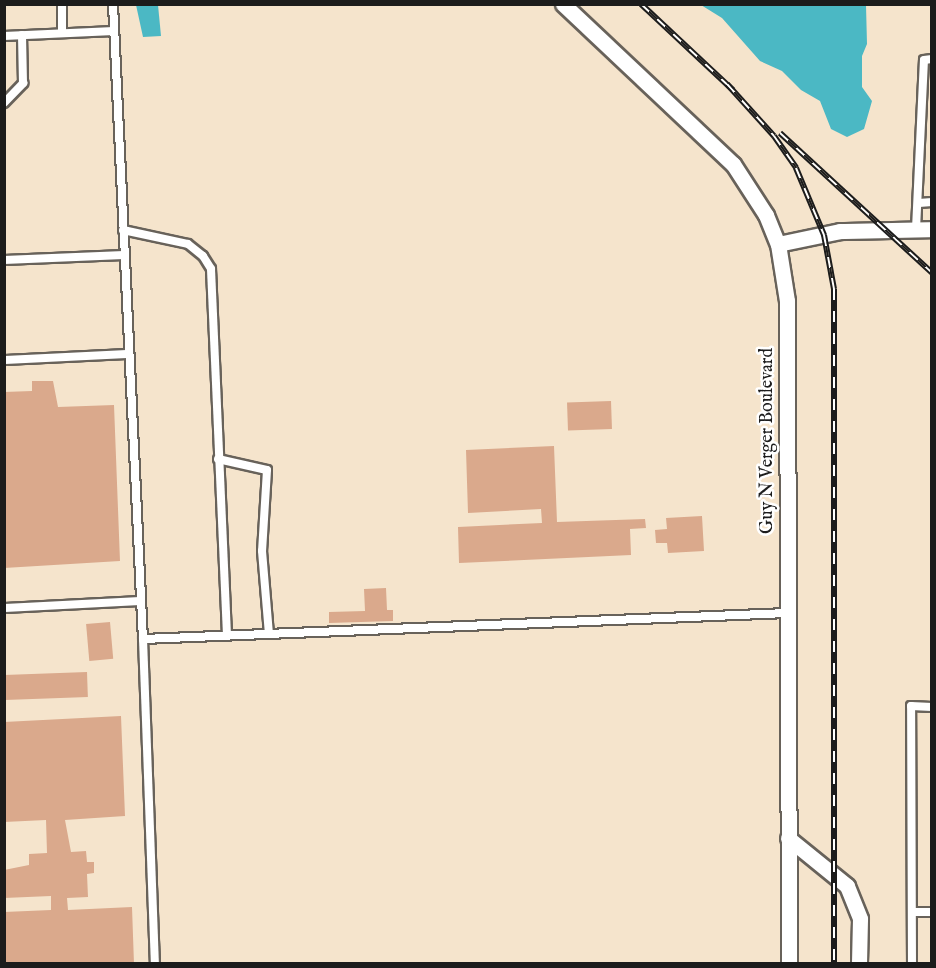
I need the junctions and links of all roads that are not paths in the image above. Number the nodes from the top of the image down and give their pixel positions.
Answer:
1 (62, 4) edge
2 (113, 4) edge
3 (563, 4) edge
4 (114, 31) junction
5 (62, 33) junction
6 (22, 35) junction
7 (4, 36) edge
8 (932, 58) edge
9 (4, 103) edge
10 (932, 202) edge
11 (919, 203) junction
12 (924, 229) edge
13 (123, 230) junction
14 (778, 244) junction
15 (124, 255) junction
16 (4, 260) edge
17 (128, 354) junction
18 (4, 360) edge
19 (218, 459) junction
20 (141, 601) junction
21 (4, 608) edge
22 (788, 613) junction
23 (269, 634) junction
24 (227, 635) junction
25 (143, 639) junction
26 (932, 707) edge
27 (789, 838) junction
28 (912, 912) junction
29 (932, 912) edge
30 (155, 963) edge
31 (789, 963) edge
32 (860, 963) edge
33 (912, 963) edge

1 - 5 lane
2 - 4 lane
3 - 14 street, Guy N Verger Boulevard
4 - 5 lane
4 - 13 lane
5 - 6 lane
6 - 7 lane
6 - 9 lane
8 - 11 lane
10 - 11 lane
11 - 12 lane
12 - 14 street
13 - 15 lane
13 - 19 lane
14 - 22 street, Guy N Verger Boulevard
15 - 16 lane
15 - 17 lane
17 - 18 lane
17 - 20 lane
19 - 23 lane
19 - 24 lane
20 - 21 lane
20 - 25 lane
22 - 23 lane
22 - 27 street, Guy N Verger Boulevard
23 - 24 lane
24 - 25 lane
25 - 30 lane
26 - 28 lane
27 - 31 street, Guy N Verger Boulevard
27 - 32 street
28 - 29 lane
28 - 33 lane

